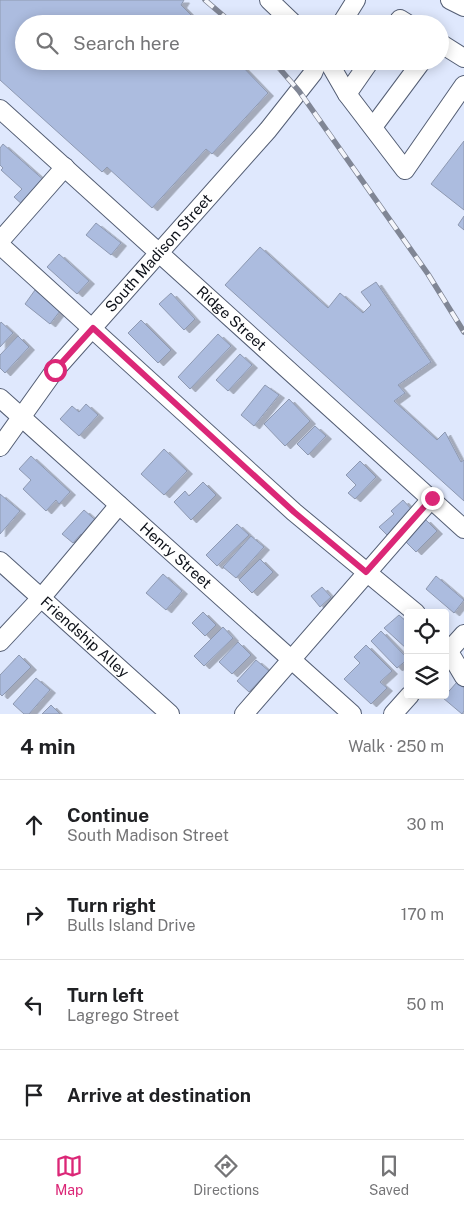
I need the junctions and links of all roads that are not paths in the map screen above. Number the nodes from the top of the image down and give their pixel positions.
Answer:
1 (270, 0) edge
2 (356, 0) edge
3 (450, 0) edge
4 (464, 7) edge
5 (285, 15) edge
6 (347, 15) edge
7 (449, 49) edge
8 (464, 58) edge
9 (314, 70) edge
10 (333, 70) edge
11 (364, 70) edge
12 (415, 70) edge
13 (464, 85) edge
14 (347, 94) junction
15 (0, 109) edge
16 (372, 127) junction
17 (65, 168) junction
18 (0, 240) edge
19 (0, 245) edge
20 (159, 252) junction
21 (93, 328) junction
22 (0, 398) edge
23 (22, 418) junction
24 (0, 446) edge
25 (432, 498) junction
26 (119, 505) junction
27 (464, 529) edge
28 (0, 561) edge
29 (366, 572) junction
30 (41, 598) junction
31 (411, 609) edge
32 (464, 634) edge
33 (0, 642) edge
34 (449, 648) edge
35 (448, 654) edge
36 (291, 659) junction
37 (464, 677) edge
38 (406, 699) edge
39 (170, 714) edge
40 (244, 714) edge
41 (352, 714) edge
42 (393, 714) edge

1 - 5 street
2 - 6 street
3 - 4 street
7 - 8 street
9 - 20 street, South Madison Street
10 - 14 street
11 - 14 street
12 - 16 street
13 - 16 street
14 - 16 street
15 - 17 street, Ridge Street
17 - 18 street
17 - 20 street, Ridge Street
19 - 21 street
20 - 21 street, South Madison Street
20 - 25 street, Ridge Street
21 - 23 street, South Madison Street
21 - 29 street
22 - 23 street, Henry Street
23 - 24 street, South Madison Street
23 - 26 street, Henry Street
25 - 27 street, Ridge Street
25 - 29 street
26 - 30 street
26 - 36 street, Henry Street
28 - 30 street, Friendship Alley
29 - 31 street
29 - 36 street
30 - 33 street
30 - 39 street, Friendship Alley
32 - 34 street
35 - 37 street
36 - 40 street
36 - 41 street, Henry Street
38 - 42 street

